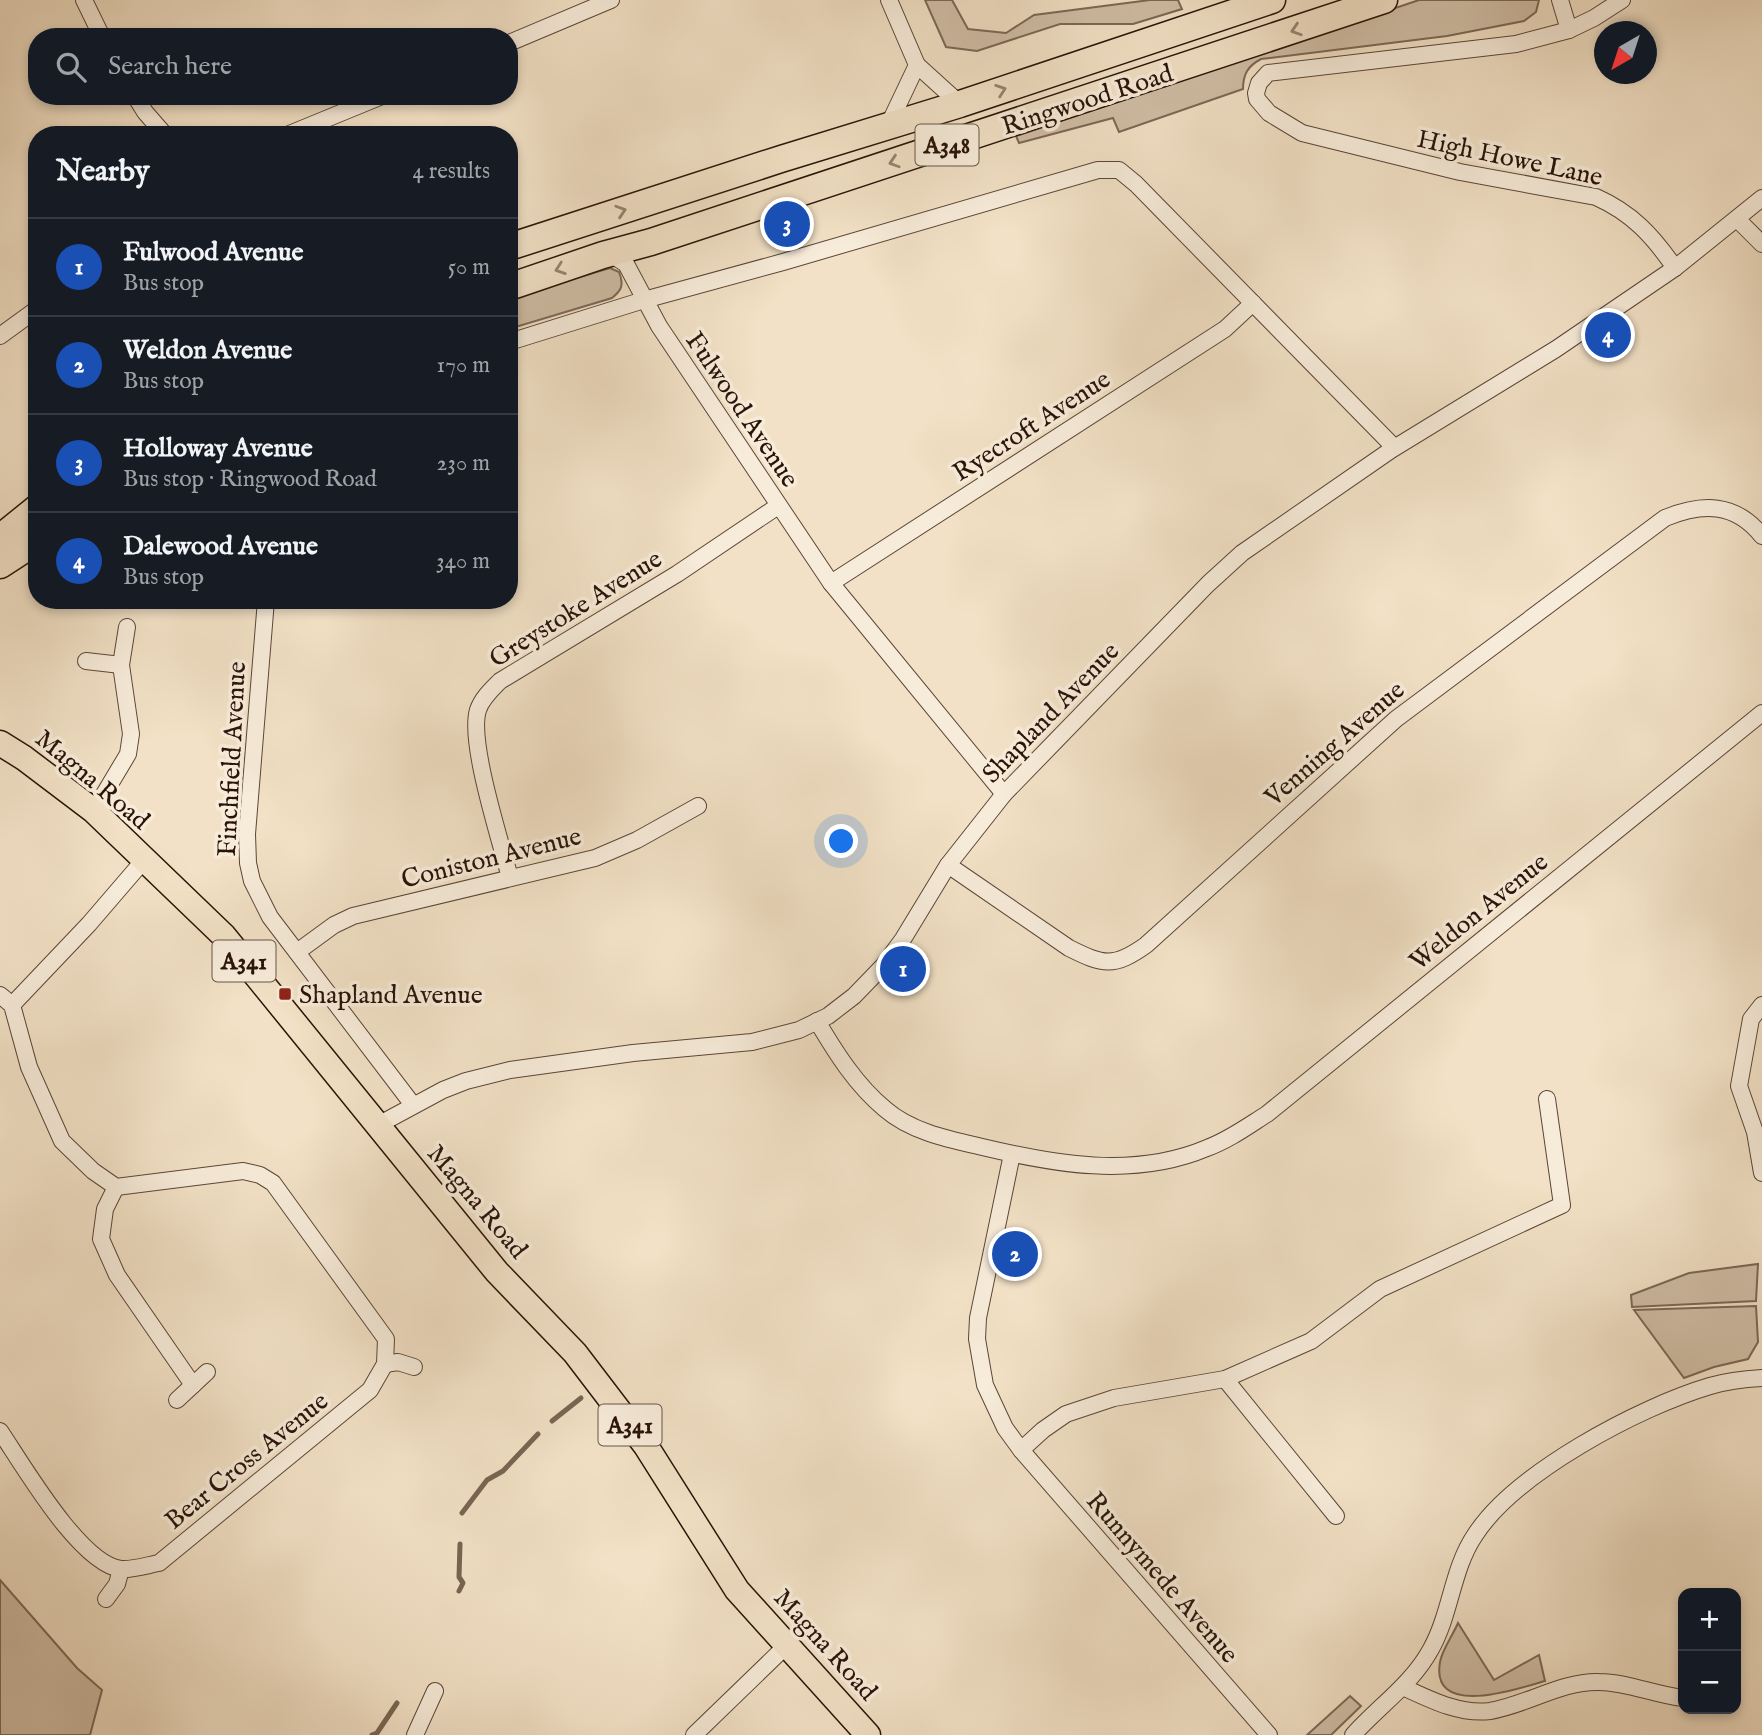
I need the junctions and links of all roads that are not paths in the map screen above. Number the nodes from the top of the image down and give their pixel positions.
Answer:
1 (84, 0) edge
2 (611, 0) edge
3 (889, 0) edge
4 (1272, 0) edge
5 (1384, 0) edge
6 (1560, 0) edge
7 (1622, 0) edge
8 (98, 28) edge
9 (1569, 30) junction
10 (518, 39) edge
11 (917, 65) junction
12 (960, 104) junction
13 (141, 105) edge
14 (360, 105) edge
15 (157, 126) edge
16 (309, 126) edge
17 (888, 126) junction
18 (1762, 198) edge
19 (1737, 219) junction
20 (651, 242) junction
21 (518, 244) edge
22 (1762, 244) edge
23 (603, 255) junction
24 (1675, 268) junction
25 (633, 275) junction
26 (518, 284) edge
27 (644, 300) junction
28 (1253, 303) junction
29 (28, 316) edge
30 (0, 336) edge
31 (518, 339) edge
32 (1394, 447) junction
33 (778, 506) junction
34 (28, 515) edge
35 (1762, 536) edge
36 (0, 538) edge
37 (28, 547) edge
38 (0, 565) edge
39 (831, 583) junction
40 (265, 609) edge
41 (127, 627) dead end
42 (86, 661) dead end
43 (121, 664) junction
44 (1762, 713) edge
45 (0, 743) edge
46 (1004, 794) junction
47 (698, 806) dead end
48 (94, 811) junction
49 (144, 860) junction
50 (948, 865) junction
51 (510, 878) junction
52 (297, 952) junction
53 (6, 1000) edge
54 (1762, 1005) edge
55 (817, 1021) junction
56 (1547, 1098) dead end
57 (413, 1105) junction
58 (378, 1125) junction
59 (1012, 1154) junction
60 (1762, 1173) edge
61 (116, 1187) junction
62 (385, 1364) junction
63 (414, 1367) dead end
64 (208, 1372) dead end
65 (1762, 1378) edge
66 (1225, 1379) junction
67 (193, 1385) junction
68 (177, 1400) dead end
69 (0, 1431) edge
70 (1021, 1450) junction
71 (1336, 1516) dead end
72 (121, 1569) junction
73 (106, 1599) dead end
74 (786, 1646) junction
75 (1403, 1687) junction
76 (435, 1691) dead end
77 (1678, 1697) edge
78 (415, 1735) edge
79 (694, 1735) edge
80 (868, 1735) edge
81 (1269, 1735) edge
82 (1353, 1735) edge

1 - 8 street
2 - 10 street
3 - 11 street
12 -> 4 highway, Ringwood Road / A348
5 -> 20 highway, Ringwood Road / A348
6 - 9 street
7 - 9 street
9 - 24 street, High Howe Lane
11 - 12 street
11 - 17 street
12 - 17 highway, Ringwood Road / A348
13 - 15 street
14 - 16 street
21 -> 17 highway, Ringwood Road / A348
18 - 19 street, Shapland Avenue
19 - 22 street
19 - 24 street, Shapland Avenue
20 - 23 highway, Ringwood Road / A348
20 - 25 street
23 - 25 street
23 -> 26 highway, Ringwood Road / A348
24 - 32 street, Shapland Avenue
25 - 27 street, Fulwood Avenue
27 - 28 street
27 - 31 street
27 - 33 street, Fulwood Avenue
28 - 32 street
28 - 39 street, Ryecroft Avenue
29 - 30 street
32 - 46 street, Shapland Avenue
33 - 39 street, Fulwood Avenue
33 - 51 street, Greystoke Avenue
34 - 36 highway
35 - 50 street, Venning Avenue
37 - 38 highway
39 - 46 street, Fulwood Avenue
40 - 52 street, Finchfield Avenue
41 - 43 street
42 - 43 street
43 - 48 street
44 - 59 street, Weldon Avenue
45 - 48 main road, Magna Road / A341
46 - 50 street, Shapland Avenue
47 - 51 street, Coniston Avenue
48 - 49 main road, Magna Road / A341
49 - 53 street
49 - 58 main road, Magna Road / A341
50 - 55 street, Shapland Avenue
51 - 52 street, Coniston Avenue
52 - 57 street
53 - 61 street
54 - 60 street
55 - 57 street, Shapland Avenue
55 - 59 street, Weldon Avenue
56 - 66 street
57 - 58 street, Shapland Avenue
58 - 74 main road, Magna Road / A341
59 - 70 street, Runnymede Avenue
61 - 62 street
61 - 67 street
62 - 63 street
62 - 72 street, Bear Cross Avenue
64 - 67 street
65 - 75 street
66 - 70 street
66 - 71 street
67 - 68 street
69 - 72 street
70 - 81 street, Runnymede Avenue
72 - 73 street
74 - 79 street
74 - 80 main road, Magna Road / A341
75 - 77 street
75 - 82 street
76 - 78 street

